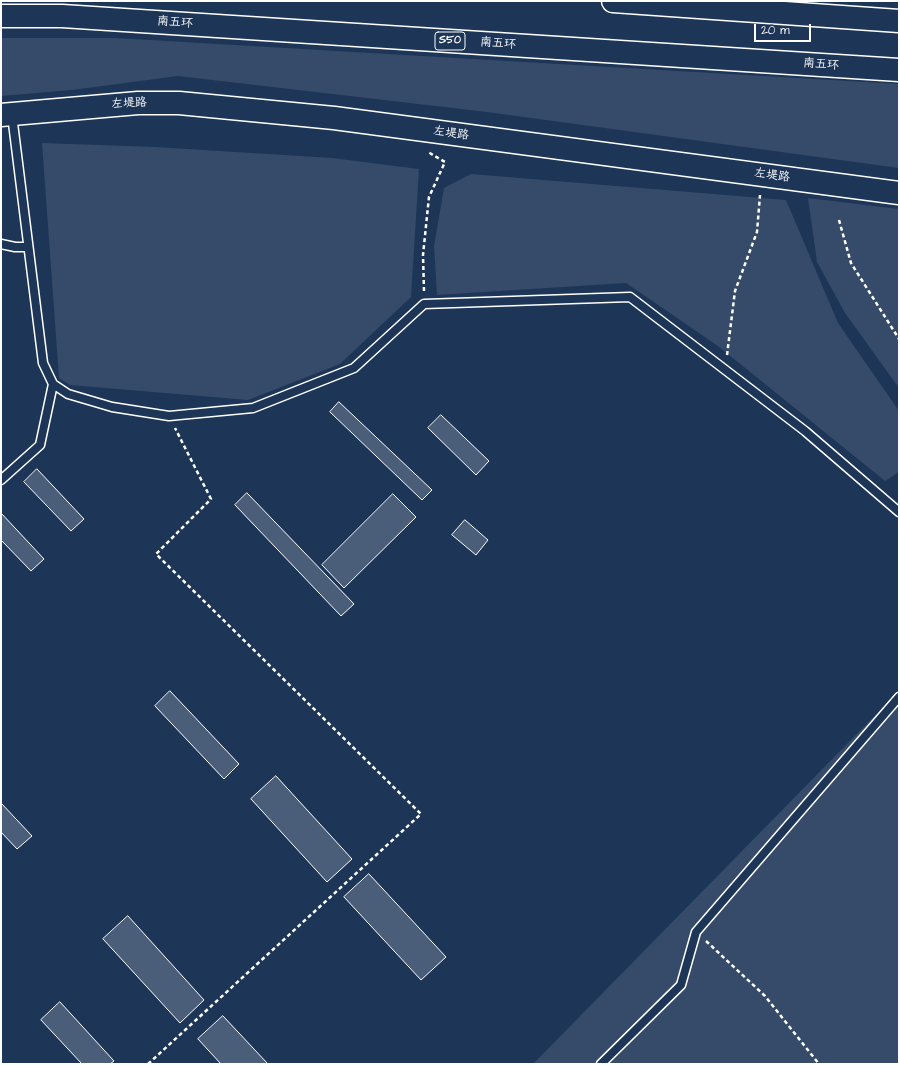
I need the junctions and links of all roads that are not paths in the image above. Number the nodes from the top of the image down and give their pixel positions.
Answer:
1 (613, 1) edge
2 (1, 16) edge
3 (899, 21) edge
4 (899, 70) edge
5 (6, 114) edge
6 (899, 194) edge
7 (1, 244) edge
8 (28, 247) junction
9 (53, 384) junction
10 (1, 480) edge
11 (899, 512) edge
12 (899, 696) edge
13 (601, 1064) edge

1 - 3 main road
2 - 4 main road, 南五环 / S50
5 - 6 main road, 左堤路
5 - 8 lane
7 - 8 lane
8 - 9 lane
9 - 10 lane
9 - 11 lane
12 - 13 lane

